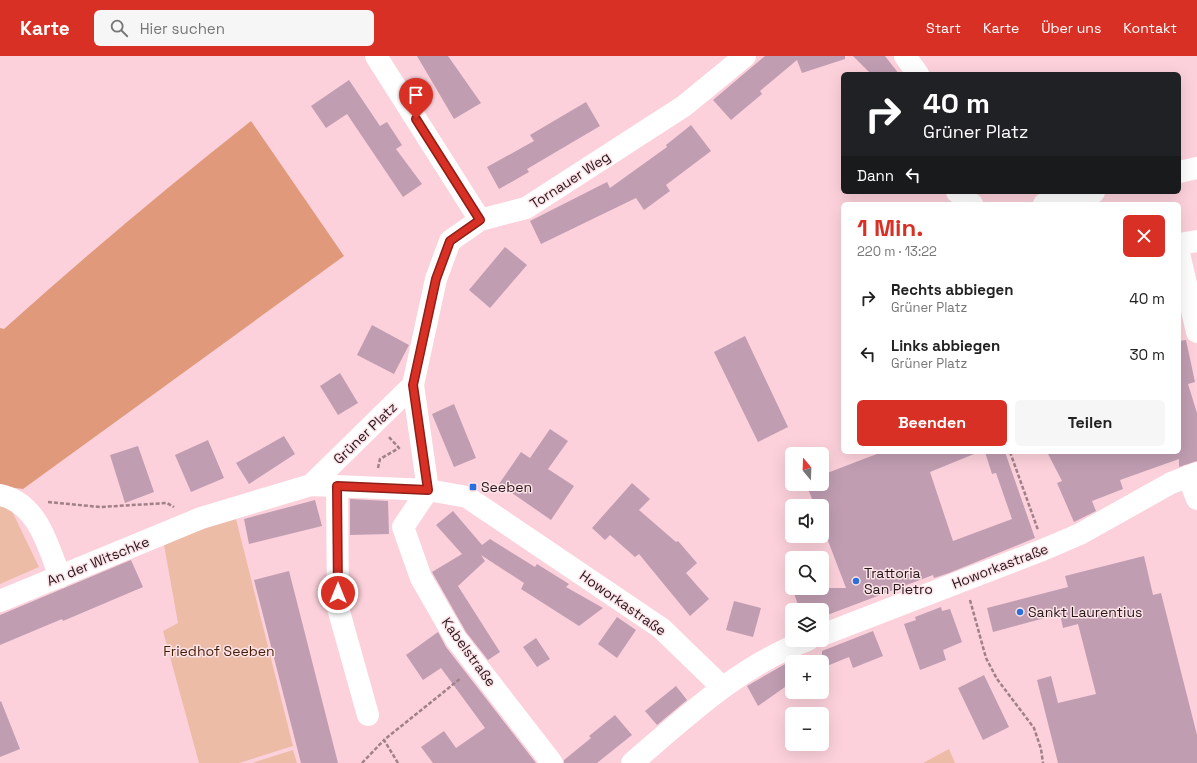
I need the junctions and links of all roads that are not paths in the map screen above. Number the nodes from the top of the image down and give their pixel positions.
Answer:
1 (376, 56) edge
2 (745, 56) edge
3 (905, 56) edge
4 (917, 72) edge
5 (1197, 168) edge
6 (1181, 172) edge
7 (960, 194) edge
8 (1086, 194) edge
9 (970, 202) edge
10 (1052, 202) edge
11 (480, 220) junction
12 (1197, 241) edge
13 (1181, 244) edge
14 (1181, 262) edge
15 (1197, 332) edge
16 (413, 385) junction
17 (1185, 478) edge
18 (312, 485) junction
19 (337, 486) junction
20 (428, 490) junction
21 (9, 498) edge
22 (1197, 499) edge
23 (196, 520) joint
24 (60, 577) junction
25 (0, 601) edge
26 (829, 631) edge
27 (788, 647) edge
28 (722, 687) junction
29 (368, 715) dead end
30 (552, 763) edge
31 (632, 763) edge

1 - 11 street
2 - 11 street, Tornauer Weg
3 - 4 street
5 - 6 street
7 - 9 street
8 - 10 street
11 - 16 street, Tornauer Weg
12 - 13 street
14 - 15 street
16 - 18 street, Grüner Platz
16 - 20 street, Grüner Platz
17 - 22 street
17 - 26 street, Howorkastraße
18 - 19 street, Grüner Platz
18 - 23 street, Grüner Platz
19 - 20 street, Grüner Platz
19 - 29 street
20 - 28 street, Howorkastraße
20 - 30 street, Kabelstraße
21 - 24 street
23 - 24 street, An der Witschke
24 - 25 street, An der Witschke
27 - 28 street
28 - 31 street

